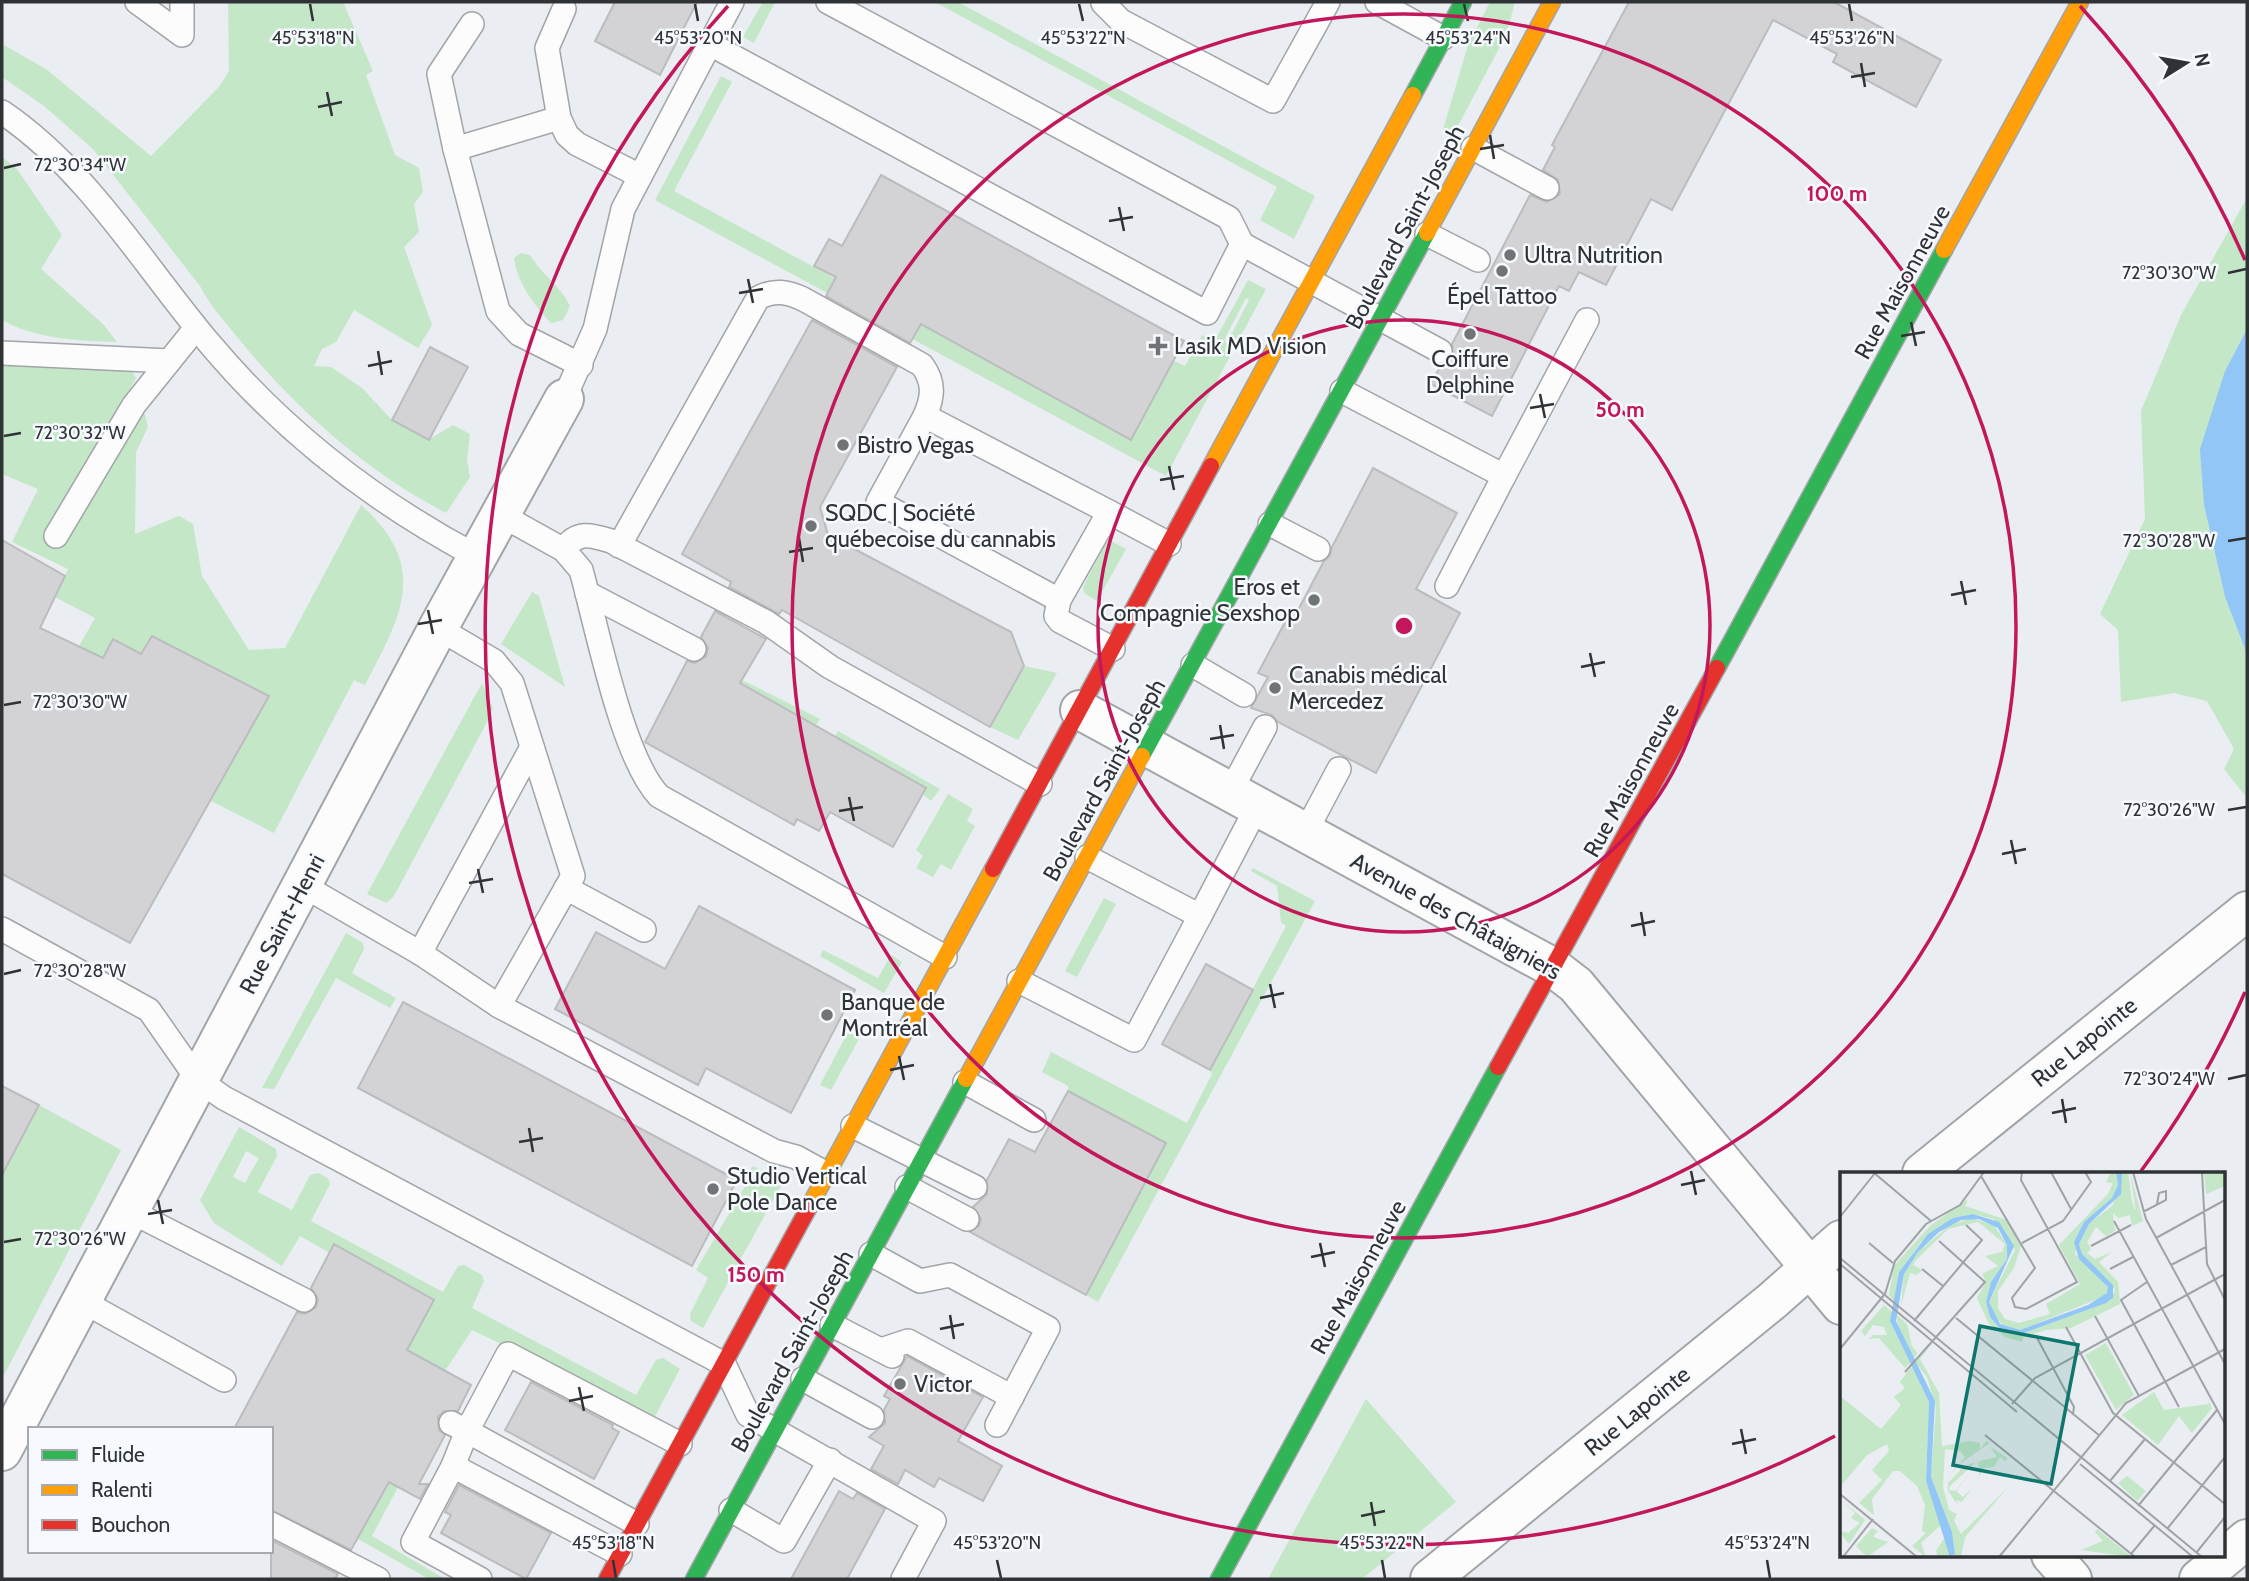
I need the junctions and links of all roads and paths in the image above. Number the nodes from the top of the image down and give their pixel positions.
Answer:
1 (137, 2) edge
2 (183, 2) edge
3 (732, 2) edge
4 (828, 2) edge
5 (1102, 2) edge
6 (1328, 2) edge
7 (1377, 2) edge
8 (1463, 2) edge
9 (1552, 2) edge
10 (2080, 2) edge
11 (564, 9) dead end
12 (472, 24) dead end
13 (1443, 38) junction
14 (710, 44) junction
15 (2, 112) edge
16 (559, 118) junction
17 (1473, 148) junction
18 (455, 149) junction
19 (640, 176) junction
20 (1547, 188) dead end
21 (1427, 234) junction
22 (1242, 244) junction
23 (1478, 260) dead end
24 (1312, 281) junction
25 (1381, 318) junction
26 (1587, 320) dead end
27 (196, 328) junction
28 (1440, 351) dead end
29 (2, 353) edge
30 (169, 360) junction
31 (581, 365) junction
32 (1342, 391) junction
33 (564, 398) joint
34 (925, 416) junction
35 (1504, 476) junction
36 (1110, 512) junction
37 (501, 515) junction
38 (1270, 524) junction
39 (56, 536) dead end
40 (1169, 544) junction
41 (620, 546) junction
42 (1318, 549) dead end
43 (564, 550) junction
44 (478, 557) junction
45 (1447, 586) dead end
46 (587, 593) junction
47 (1059, 600) junction
48 (438, 628) junction
49 (694, 649) dead end
50 (1113, 649) junction
51 (1193, 666) junction
52 (1244, 695) dead end
53 (1080, 710) junction
54 (1265, 727) dead end
55 (532, 747) junction
56 (1148, 748) junction
57 (1339, 769) dead end
58 (1040, 784) junction
59 (1243, 799) junction
60 (1305, 833) junction
61 (1087, 857) junction
62 (302, 885) junction
63 (566, 888) junction
64 (2247, 911) edge
65 (1200, 916) junction
66 (2, 929) edge
67 (643, 929) dead end
68 (420, 953) junction
69 (945, 957) junction
70 (1554, 968) junction
71 (1019, 981) junction
72 (499, 1006) junction
73 (198, 1080) junction
74 (965, 1082) junction
75 (1034, 1120) dead end
76 (853, 1126) junction
77 (921, 1162) junction
78 (1923, 1172) edge
79 (827, 1174) junction
80 (907, 1187) junction
81 (975, 1187) dead end
82 (130, 1211) junction
83 (967, 1219) dead end
84 (1840, 1241) edge
85 (871, 1254) junction
86 (1810, 1269) junction
87 (303, 1300) dead end
88 (82, 1301) junction
89 (1840, 1305) edge
90 (832, 1325) junction
91 (724, 1364) junction
92 (803, 1379) junction
93 (224, 1380) dead end
94 (1012, 1397) junction
95 (872, 1417) dead end
96 (997, 1425) dead end
97 (459, 1427) junction
98 (775, 1430) junction
99 (15, 1440) edge
100 (680, 1444) junction
101 (830, 1460) junction
102 (453, 1466) junction
103 (732, 1510) junction
104 (637, 1524) junction
105 (273, 1525) edge
106 (2247, 1539) edge
107 (620, 1555) junction
108 (2052, 1556) edge
109 (378, 1579) edge
110 (480, 1579) edge
111 (607, 1579) edge
112 (694, 1579) edge
113 (903, 1579) edge
114 (1219, 1579) edge
115 (1430, 1579) edge
116 (2072, 1579) edge
117 (2199, 1579) edge

1 - 2 lane
3 - 14 lane
4 - 22 lane
5 - 6 lane
7 - 13 lane
8 - 13 main road
9 - 17 main road, Boulevard Saint-Joseph
10 - 70 main road, Rue Maisonneuve
11 - 16 lane
12 - 18 lane
13 - 24 main road
14 - 19 lane
14 - 22 lane
15 - 27 lane
16 - 18 lane
16 - 19 lane
17 - 20 lane
17 - 21 main road, Boulevard Saint-Joseph
18 - 31 lane
19 - 31 lane
21 - 23 lane
21 - 25 main road, Boulevard Saint-Joseph
22 - 24 lane
24 - 25 lane
24 - 40 main road
25 - 28 lane
25 - 32 main road, Boulevard Saint-Joseph
26 - 35 lane
27 - 30 lane
27 - 44 lane
29 - 30 lane
30 - 39 lane
31 - 33 lane
32 - 35 lane
32 - 38 main road, Boulevard Saint-Joseph
33 - 37 street, Rue Saint-Henri
34 - 36 lane
34 - 41 lane
34 - 47 lane
35 - 45 lane
36 - 40 lane
36 - 47 lane
37 - 43 lane
37 - 44 street, Rue Saint-Henri
38 - 42 lane
38 - 51 main road, Boulevard Saint-Joseph
40 - 50 main road
41 - 43 lane
41 - 58 lane
43 - 46 lane
44 - 48 street, Rue Saint-Henri
46 - 49 lane
46 - 69 lane
47 - 50 lane
48 - 55 lane
48 - 62 street, Rue Saint-Henri
50 - 53 main road
51 - 52 lane
51 - 56 main road, Boulevard Saint-Joseph
53 - 56 street, Avenue des Châtaigniers
53 - 58 main road
54 - 59 lane
55 - 63 lane
55 - 68 lane
56 - 59 street, Avenue des Châtaigniers
56 - 61 main road, Boulevard Saint-Joseph
57 - 60 lane
58 - 69 main road
59 - 60 street, Avenue des Châtaigniers
59 - 65 lane
60 - 70 street, Avenue des Châtaigniers
61 - 65 lane
61 - 71 main road, Boulevard Saint-Joseph
62 - 68 lane
62 - 73 street, Rue Saint-Henri
63 - 67 lane
63 - 72 lane
64 - 78 street, Rue Lapointe
65 - 71 lane
66 - 73 lane
68 - 72 lane
69 - 76 main road
70 - 86 street, Avenue des Châtaigniers
70 - 114 main road, Rue Maisonneuve
71 - 74 main road, Boulevard Saint-Joseph
72 - 79 lane
73 - 82 street, Rue Saint-Henri
73 - 91 lane
74 - 75 lane
74 - 77 main road, Boulevard Saint-Joseph
76 - 77 lane
76 - 79 main road
77 - 80 main road, Boulevard Saint-Joseph
77 - 81 lane
79 - 91 main road
80 - 83 lane
80 - 85 main road, Boulevard Saint-Joseph
82 - 87 lane
82 - 88 street, Rue Saint-Henri
84 - 86 street, Rue Lapointe
85 - 90 main road, Boulevard Saint-Joseph
85 - 94 lane
86 - 89 street, Avenue des Châtaigniers
86 - 115 street, Rue Lapointe
88 - 93 lane
88 - 99 street, Rue Saint-Henri
90 - 92 main road, Boulevard Saint-Joseph
90 - 94 lane
91 - 98 lane
91 - 100 main road
92 - 95 lane
92 - 98 main road, Boulevard Saint-Joseph
94 - 96 lane
97 - 100 lane
97 - 102 lane
97 - 104 lane
98 - 101 lane
98 - 103 main road, Boulevard Saint-Joseph
100 - 104 main road
101 - 103 lane
101 - 113 lane
102 - 107 lane
102 - 110 lane
103 - 112 main road, Boulevard Saint-Joseph
104 - 107 main road
105 - 109 lane
106 - 117 street
107 - 111 main road
108 - 116 street

